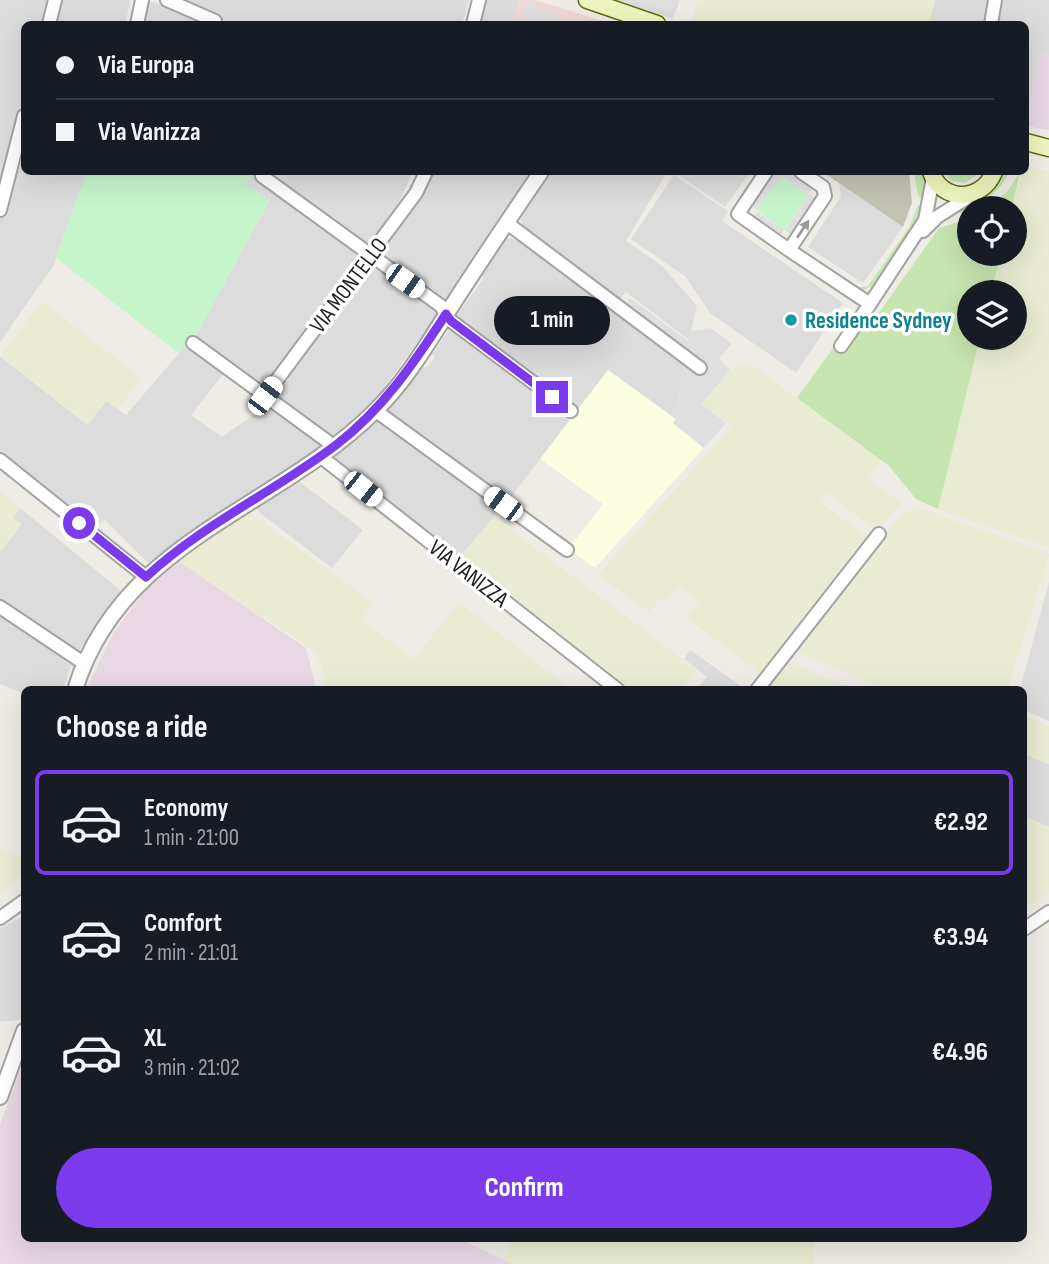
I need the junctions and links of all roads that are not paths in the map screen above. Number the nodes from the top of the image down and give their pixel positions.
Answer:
1 (55, 0) edge
2 (142, 0) edge
3 (167, 0) edge
4 (479, 0) edge
5 (587, 0) edge
6 (995, 0) edge
7 (631, 20) edge
8 (50, 21) edge
9 (137, 21) edge
10 (215, 21) dead end
11 (473, 21) edge
12 (992, 21) edge
13 (21, 128) edge
14 (1029, 143) edge
15 (1049, 148) edge
16 (1029, 150) edge
17 (425, 175) edge
18 (539, 175) edge
19 (764, 175) edge
20 (805, 175) edge
21 (932, 175) edge
22 (992, 175) edge
23 (262, 176) dead end
24 (973, 194) junction
25 (0, 210) edge
26 (506, 223) junction
27 (915, 238) junction
28 (789, 250) junction
29 (370, 256) junction
30 (870, 304) junction
31 (446, 314) junction
32 (193, 343) dead end
33 (841, 346) dead end
34 (700, 368) dead end
35 (265, 396) junction
36 (376, 411) junction
37 (571, 411) dead end
38 (327, 440) dead end
39 (320, 456) junction
40 (0, 460) edge
41 (878, 534) dead end
42 (566, 550) dead end
43 (146, 577) junction
44 (0, 607) edge
45 (85, 664) junction
46 (77, 686) edge
47 (613, 686) edge
48 (760, 686) edge
49 (21, 903) edge
50 (1049, 912) edge
51 (0, 918) edge
52 (1027, 927) edge
53 (21, 1039) edge
54 (0, 1097) edge

1 - 8 street
2 - 9 street
3 - 10 street
4 - 11 street
5 - 7 main road
6 - 12 street
13 - 25 street
14 - 15 main road
15 - 16 main road
17 - 29 street, VIA MONTELLO
18 - 26 street
19 - 28 street
28 -> 20 street
21 - 24 main road
21 - 27 street
22 - 24 main road
23 - 29 street
24 - 27 street
26 - 31 street
26 - 34 street
27 - 30 street
28 - 30 street
29 - 31 street
29 - 35 street, VIA MONTELLO
30 - 33 street
31 - 36 street
31 - 37 street
32 - 35 street
35 - 38 street
36 - 39 street
36 - 42 street
39 - 43 street
39 - 47 street, VIA VANIZZA
40 - 43 street
41 - 48 street
43 - 45 street
44 - 45 street
45 - 46 street
49 - 51 street
50 - 52 street
53 - 54 street

